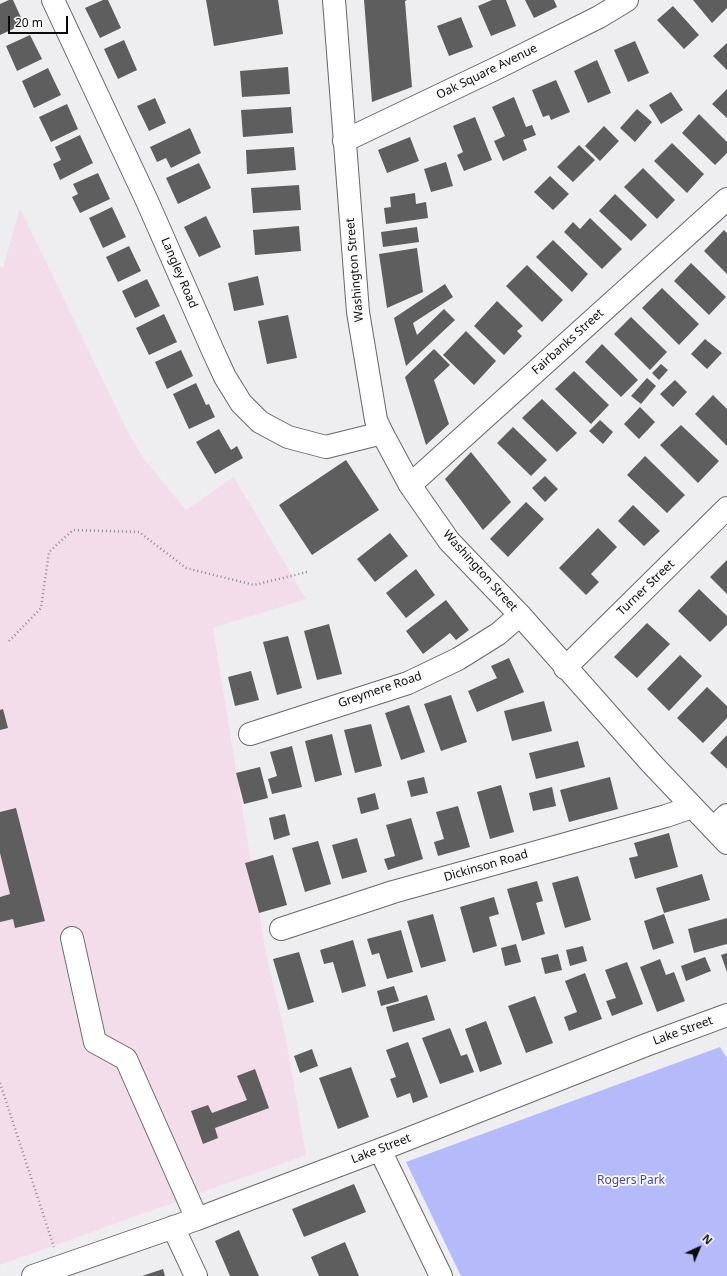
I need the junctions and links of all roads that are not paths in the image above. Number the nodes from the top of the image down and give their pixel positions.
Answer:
1 (53, 0) edge
2 (334, 0) edge
3 (627, 0) edge
4 (344, 141) junction
5 (727, 199) edge
6 (382, 433) junction
7 (410, 485) junction
8 (727, 508) edge
9 (520, 615) junction
10 (565, 668) junction
11 (250, 734) dead end
12 (692, 807) junction
13 (722, 828) edge
14 (281, 929) dead end
15 (72, 938) dead end
16 (727, 1015) edge
17 (380, 1150) junction
18 (197, 1218) junction
19 (173, 1227) junction
20 (33, 1276) edge
21 (196, 1276) edge
22 (441, 1276) edge

1 - 6 street, Langley Road
2 - 4 street, Washington Street
3 - 4 street, Oak Square Avenue
4 - 6 street, Washington Street
5 - 7 street, Fairbanks Street
6 - 7 street, Washington Street
7 - 9 street, Washington Street
8 - 10 street, Turner Street
9 - 10 street, Washington Street
9 - 11 street, Greymere Road
10 - 12 street, Washington Street
12 - 13 street, Washington Street
12 - 14 street, Dickinson Road
15 - 18 street
16 - 17 street, Lake Street
17 - 18 street, Lake Street
17 - 22 street
18 - 19 street, Lake Street
19 - 20 street, Lake Street
19 - 21 street

